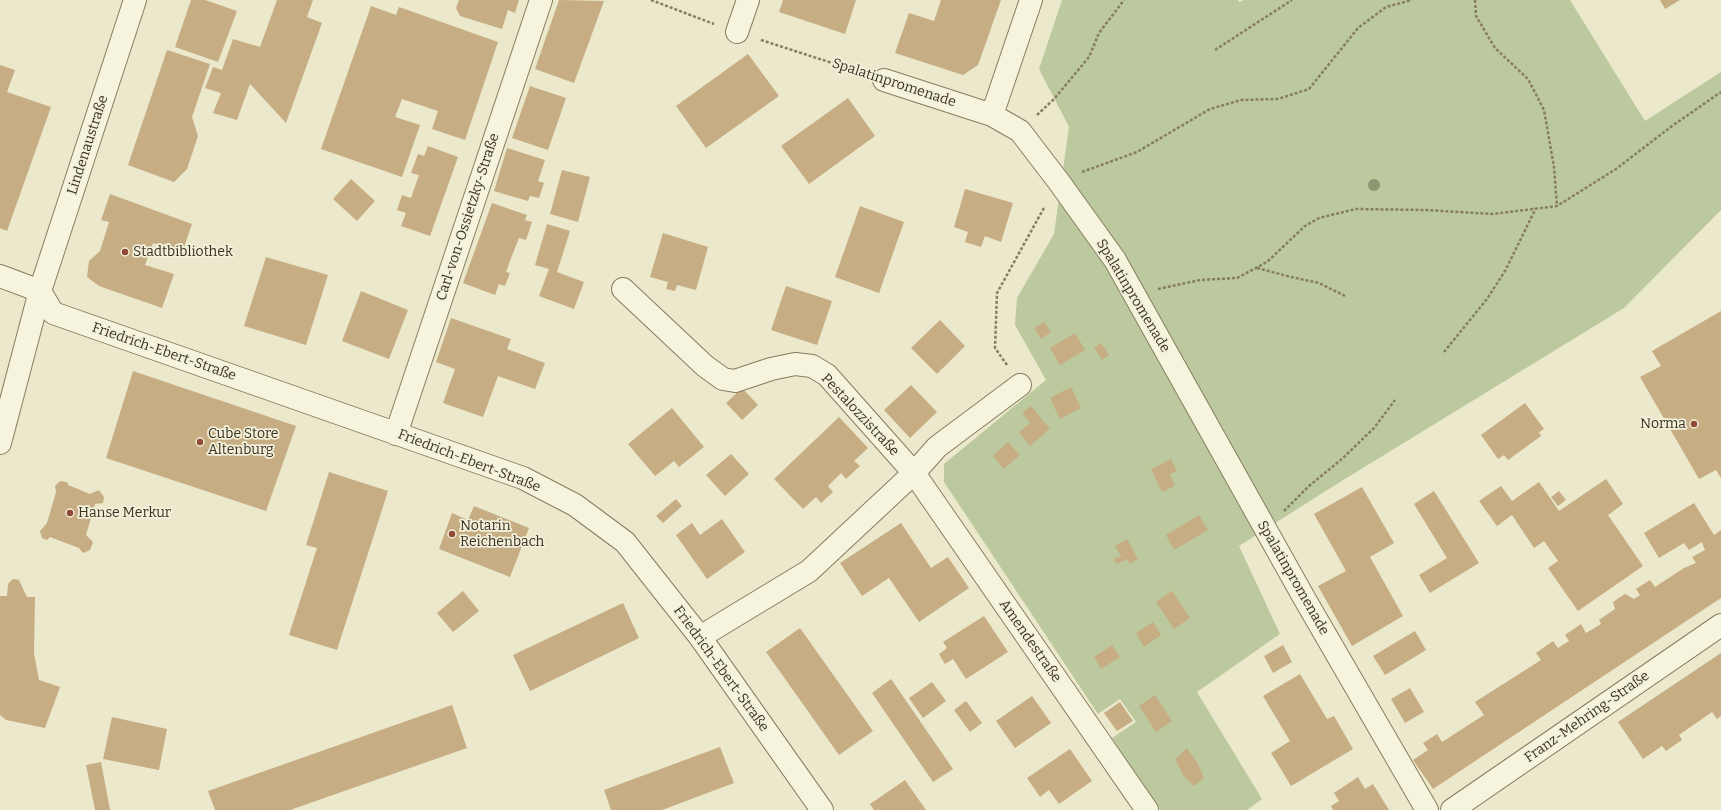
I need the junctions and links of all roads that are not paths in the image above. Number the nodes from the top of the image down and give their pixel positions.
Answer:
1 (135, 0) edge
2 (541, 0) edge
3 (748, 0) edge
4 (1031, 0) edge
5 (737, 32) road end
6 (884, 80) road end
7 (992, 114) junction
8 (0, 276) edge
9 (623, 289) dead end
10 (40, 291) junction
11 (1020, 385) road end
12 (396, 434) junction
13 (0, 443) edge
14 (914, 473) junction
15 (1721, 625) edge
16 (700, 637) junction
17 (822, 810) edge
18 (1147, 810) edge
19 (1427, 810) edge
20 (1452, 810) edge

1 - 10 street, Lindenaustraße
2 - 12 street, Carl-von-Ossietzky-Straße
3 - 5 street
4 - 7 street
6 - 7 street, Spalatinpromenade
7 - 19 street, Spalatinpromenade
8 - 10 street
9 - 14 street, Pestalozzistraße
10 - 12 street, Friedrich-Ebert-Straße
10 - 13 street, Lindenaustraße
11 - 14 street
12 - 16 street, Friedrich-Ebert-Straße
14 - 16 street
14 - 18 street, Amendestraße
15 - 20 street, Franz-Mehring-Straße
16 - 17 street, Friedrich-Ebert-Straße

